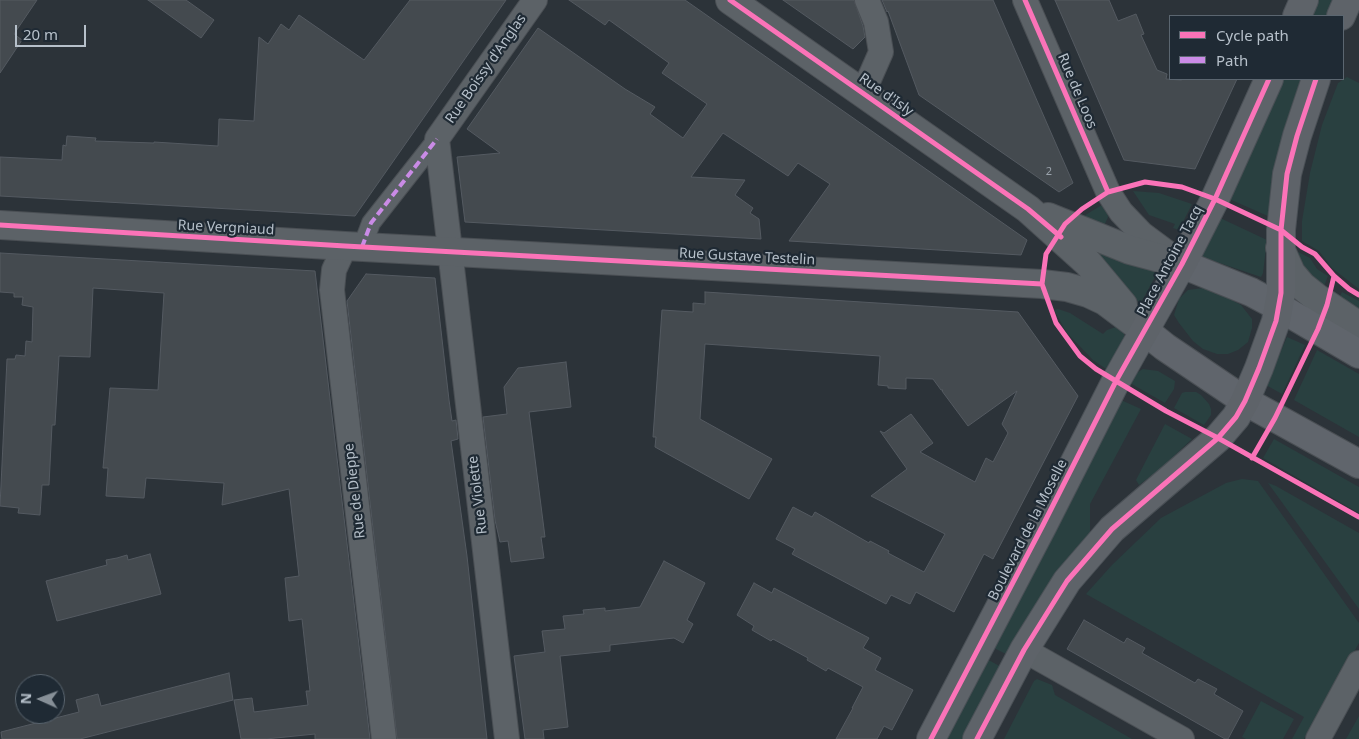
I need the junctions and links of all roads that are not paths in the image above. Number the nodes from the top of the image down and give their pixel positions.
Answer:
1 (535, 0) edge
2 (730, 0) edge
3 (867, 0) edge
4 (1025, 0) edge
5 (1304, 0) edge
6 (1348, 0) edge
7 (1297, 15) edge
8 (1341, 15) edge
9 (1269, 80) edge
10 (1316, 80) edge
11 (861, 92) junction
12 (437, 138) junction
13 (1108, 192) joint
14 (1028, 209) junction
15 (0, 225) edge
16 (354, 247) junction
17 (1280, 248) junction
18 (450, 251) junction
19 (1182, 264) junction
20 (1042, 284) joint
21 (1279, 307) junction
22 (1359, 326) edge
23 (1145, 331) junction
24 (1359, 354) edge
25 (1245, 401) junction
26 (1359, 464) edge
27 (1024, 650) junction
28 (1359, 663) edge
29 (384, 739) edge
30 (507, 739) edge
31 (930, 739) edge
32 (977, 739) edge
33 (1182, 739) edge
34 (1318, 739) edge

1 - 12 street, Rue Boissy d'Anglas
2 - 11 street, Rue d'Isly
3 - 11 street
4 - 13 street, Rue de Loos
5 - 7 main road
6 - 8 main road
9 - 19 main road, Place Antoine Tacq
10 - 17 main road
11 - 14 street, Rue d'Isly
12 - 16 street, Rue Boissy d'Anglas
12 - 18 street, Rue Boissy d'Anglas
13 - 19 street, Place Antoine Tacq
14 - 19 street, Place Antoine Tacq
14 - 23 street, Place Antoine Tacq
15 - 16 street, Rue Vergniaud
16 - 18 street, Rue Vergniaud
16 - 29 street, Rue de Dieppe
17 - 21 main road
17 - 22 street
18 - 20 street, Rue Gustave Testelin
18 - 30 street, Rue Violette
19 - 21 main road
19 - 23 main road, Place Antoine Tacq
20 - 23 street, Place Antoine Tacq
21 - 24 main road
21 - 25 main road
23 - 25 main road
23 - 31 main road, Boulevard de la Moselle
25 - 26 main road
25 - 27 main road
27 - 32 main road
27 - 33 street
28 - 34 street

